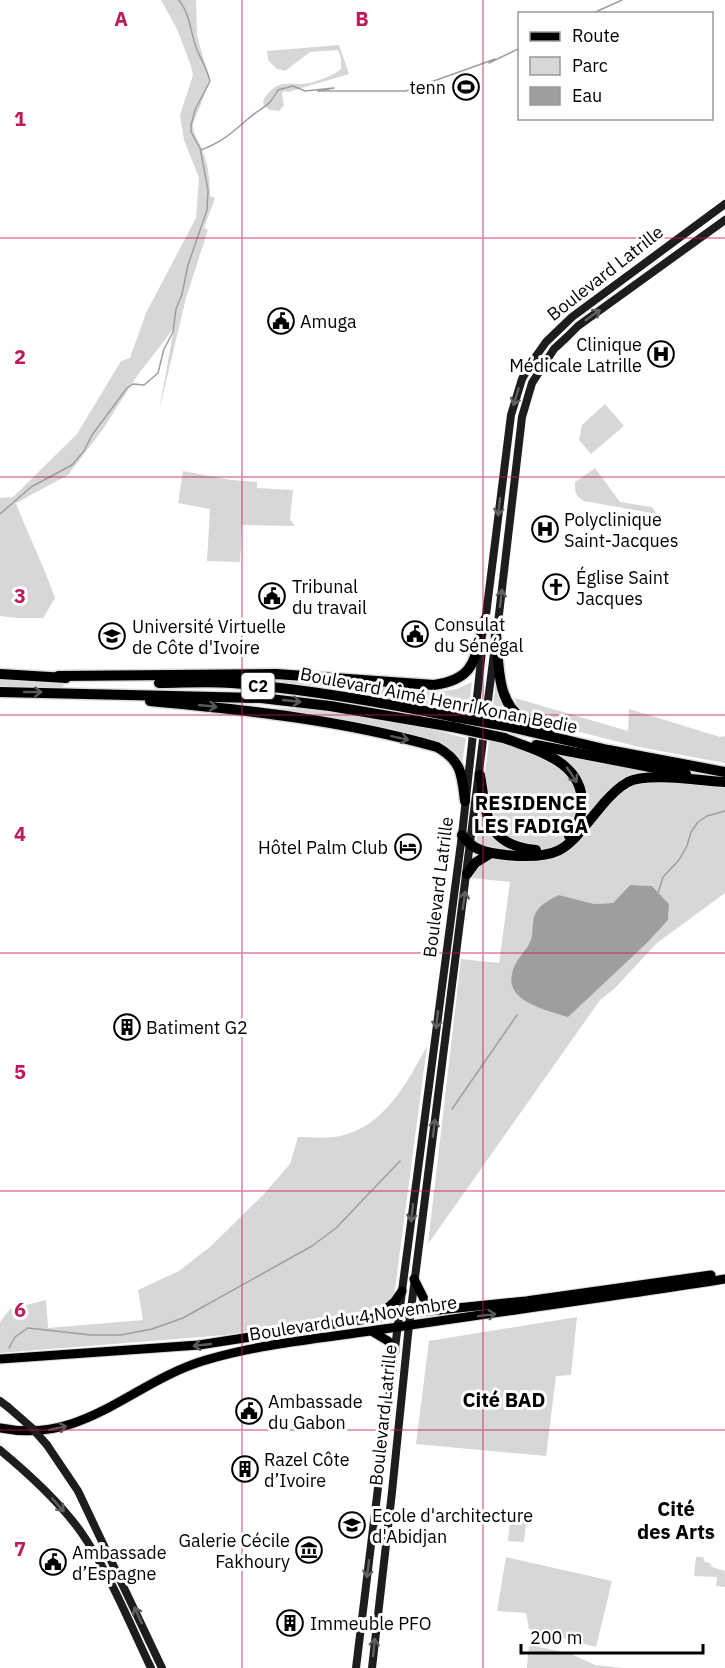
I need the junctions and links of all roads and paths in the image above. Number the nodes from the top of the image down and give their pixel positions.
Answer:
1 (725, 204) edge
2 (725, 219) edge
3 (485, 620) junction
4 (496, 635) junction
5 (0, 674) edge
6 (58, 676) junction
7 (0, 692) edge
8 (66, 692) junction
9 (454, 722) junction
10 (504, 738) junction
11 (572, 740) junction
12 (725, 772) edge
13 (480, 775) junction
14 (725, 782) edge
15 (465, 801) junction
16 (462, 835) junction
17 (471, 846) junction
18 (491, 853) junction
19 (458, 863) junction
20 (467, 877) junction
21 (725, 1273) edge
22 (414, 1279) junction
23 (725, 1279) edge
24 (402, 1291) junction
25 (440, 1310) junction
26 (410, 1313) junction
27 (399, 1314) junction
28 (375, 1318) junction
29 (409, 1325) junction
30 (398, 1327) junction
31 (371, 1331) junction
32 (395, 1350) junction
33 (0, 1359) edge
34 (393, 1372) junction
35 (404, 1373) junction
36 (4, 1404) edge
37 (0, 1428) edge
38 (0, 1450) edge
39 (151, 1668) edge
40 (162, 1668) edge
41 (356, 1668) edge
42 (372, 1668) edge

1 -> 3 main road, Boulevard Latrille
4 -> 2 main road, Boulevard Latrille
3 - 6 highway, C2
3 - 15 main road, Boulevard Latrille
4 - 11 highway
4 - 13 main road, Boulevard Latrille
5 - 6 highway, Boulevard Aimé Henri Konan Bedie / C2
6 - 9 highway, Boulevard Aimé Henri Konan Bedie / C2
7 -> 8 highway, Boulevard Aimé Henri Konan Bedie / C2
8 -> 9 highway, Boulevard Aimé Henri Konan Bedie / C2
8 -> 15 highway
9 - 10 highway, Boulevard Aimé Henri Konan Bedie / C2, bridge
9 - 11 highway, Boulevard Aimé Henri Konan Bedie / C2, bridge
10 -> 13 highway
10 - 14 highway, Boulevard Aimé Henri Konan Bedie / C2
11 - 12 highway, Boulevard Aimé Henri Konan Bedie / C2
13 - 17 main road, Boulevard Latrille
14 - 18 highway
15 - 16 main road, Boulevard Latrille
16 - 17 highway
16 - 19 main road, Boulevard Latrille
17 - 18 highway
17 - 20 main road, Boulevard Latrille
18 - 20 highway
19 - 20 main road
19 -> 24 main road, Boulevard Latrille
22 -> 20 main road, Boulevard Latrille
21 - 25 main road, Boulevard du 4 Novembre
22 - 25 main road
22 - 26 main road, Boulevard Latrille
29 -> 23 main road, Boulevard du 4 Novembre
24 - 27 main road, Boulevard Latrille
24 - 28 main road
25 - 26 main road, Boulevard du 4 Novembre
26 - 27 main road, Boulevard du 4 Novembre
26 - 29 main road, Boulevard Latrille
27 - 28 main road, Boulevard du 4 Novembre
27 - 30 main road, Boulevard Latrille
28 -> 33 main road, Boulevard du 4 Novembre
29 - 30 main road, Boulevard du 4 Novembre
29 - 35 main road, Boulevard Latrille
30 - 31 main road, Boulevard du 4 Novembre
30 - 32 main road, Boulevard Latrille
31 - 32 main road
37 -> 31 main road, Boulevard du 4 Novembre
32 - 34 main road, Boulevard Latrille
34 - 35 main road
34 -> 41 main road, Boulevard Latrille
42 -> 35 main road, Boulevard Latrille
40 -> 36 main road, bridge
38 -> 39 main road

